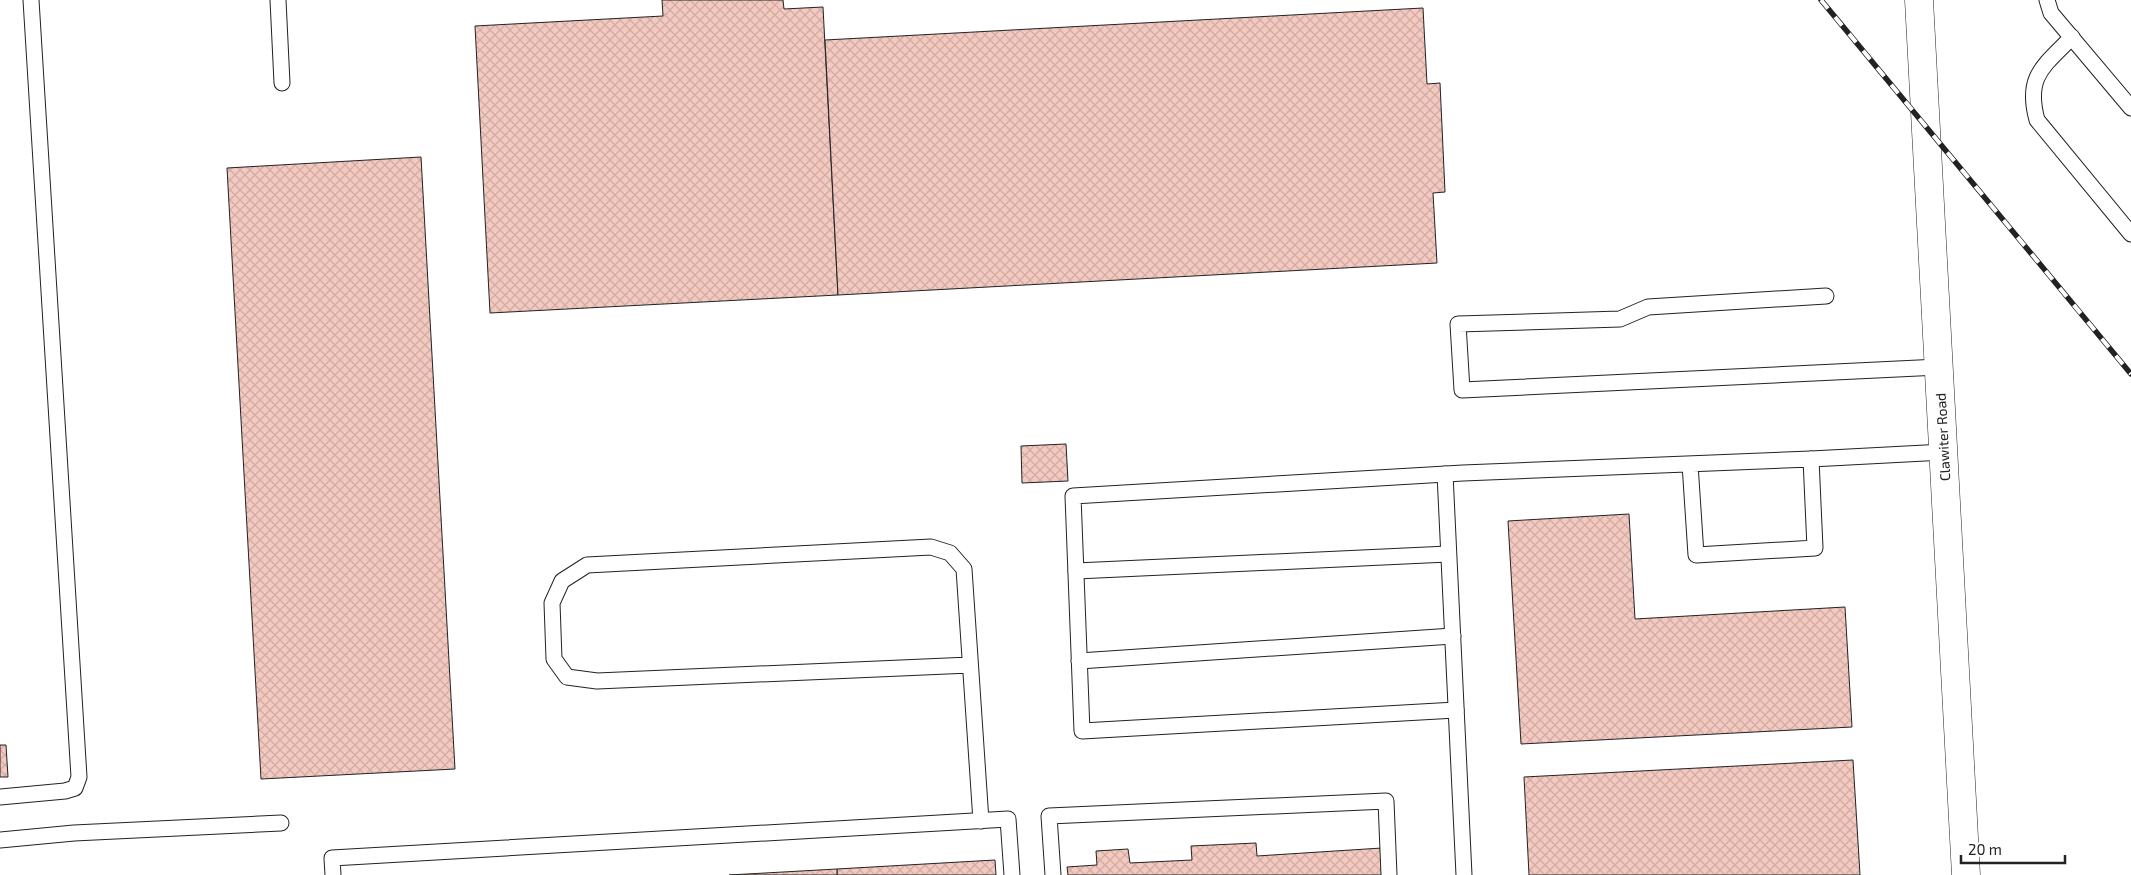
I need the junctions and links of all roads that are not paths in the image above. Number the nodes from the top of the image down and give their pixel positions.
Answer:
1 (31, 0) edge
2 (278, 0) edge
3 (1919, 0) edge
4 (2046, 0) edge
5 (2072, 38) junction
6 (282, 83) dead end
7 (2131, 108) edge
8 (2131, 234) edge
9 (1826, 296) dead end
10 (1939, 367) junction
11 (1944, 452) junction
12 (1811, 458) junction
13 (1690, 464) junction
14 (1445, 474) junction
15 (1448, 554) junction
16 (1076, 571) junction
17 (1453, 636) junction
18 (1079, 661) junction
19 (970, 665) junction
20 (1456, 710) junction
21 (0, 797) edge
22 (980, 822) junction
23 (281, 823) dead end
24 (0, 840) edge
25 (333, 875) edge
26 (1012, 875) edge
27 (1052, 875) edge
28 (1389, 875) edge
29 (1464, 875) edge
30 (1966, 875) edge

1 - 21 lane
2 - 6 lane
3 - 10 street, Clawiter Road
4 - 5 lane
5 - 7 lane
5 - 8 lane
9 - 10 lane
10 - 11 street, Clawiter Road
11 - 12 lane
11 - 30 street, Clawiter Road
12 - 13 lane
12 - 13 lane
13 - 14 lane
14 - 15 lane
14 - 16 lane
15 - 16 lane
15 - 17 lane
16 - 18 lane
17 - 18 lane
17 - 20 lane
18 - 20 lane
19 - 19 lane
19 - 22 lane
20 - 29 lane
22 - 25 lane
22 - 26 lane
23 - 24 lane
27 - 28 lane

